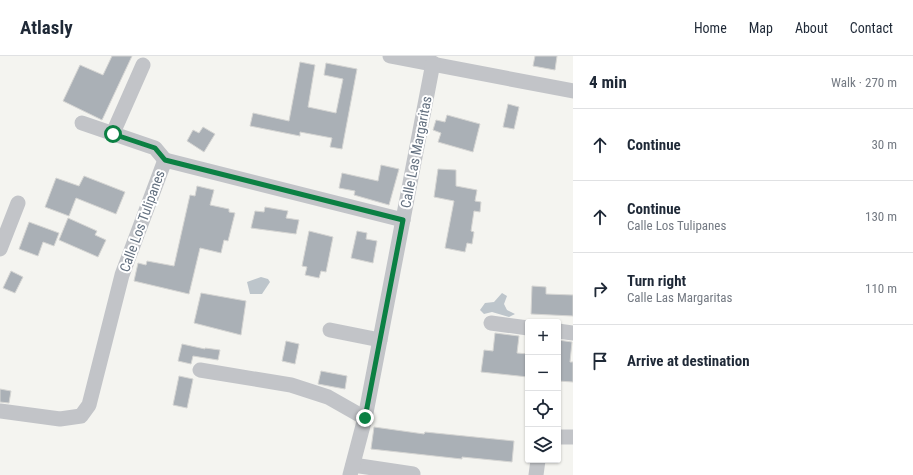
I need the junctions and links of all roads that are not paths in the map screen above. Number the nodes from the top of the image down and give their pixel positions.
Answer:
1 (390, 56) edge
2 (433, 63) junction
3 (143, 65) dead end
4 (573, 91) edge
5 (82, 123) dead end
6 (113, 134) junction
7 (165, 160) junction
8 (18, 203) dead end
9 (403, 220) junction
10 (0, 249) edge
11 (491, 323) dead end
12 (525, 328) edge
13 (330, 330) dead end
14 (561, 331) edge
15 (573, 333) edge
16 (380, 340) junction
17 (200, 370) dead end
18 (0, 411) edge
19 (365, 418) junction
20 (561, 437) edge
21 (573, 437) edge
22 (538, 463) edge
23 (352, 470) edge
24 (413, 474) dead end
25 (536, 475) edge

1 - 2 street
2 - 4 street
2 - 9 street, Calle Las Margaritas
3 - 6 street
5 - 6 street
6 - 7 street
7 - 9 street, Calle Los Tulipanes
7 - 18 street, Calle Los Tulipanes
8 - 10 street
9 - 16 street, Calle Las Margaritas
11 - 12 street
13 - 16 street
14 - 15 street
16 - 19 street, Calle Las Margaritas
17 - 19 street
19 - 23 street, Calle Las Margaritas
20 - 21 street
22 - 25 street
23 - 24 street

